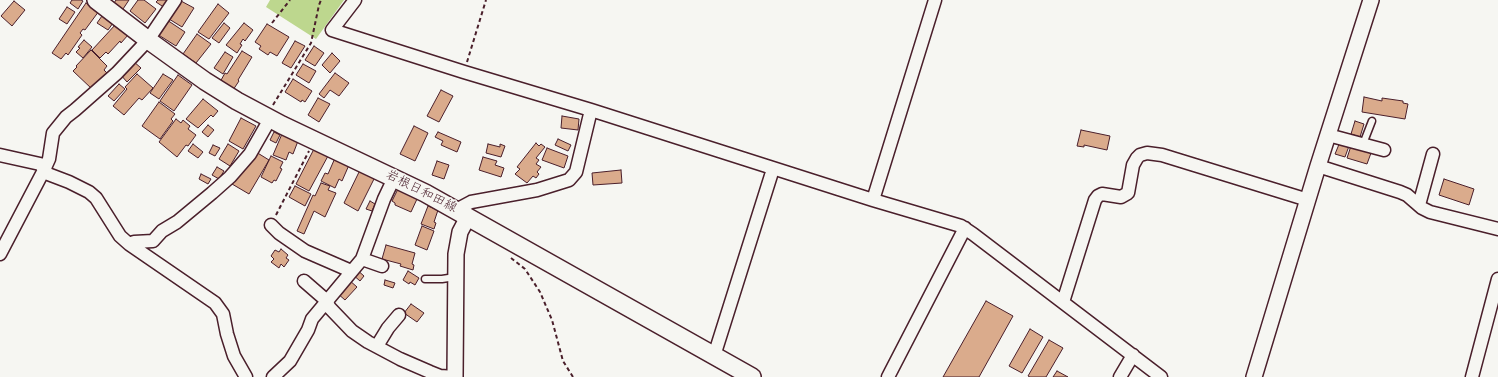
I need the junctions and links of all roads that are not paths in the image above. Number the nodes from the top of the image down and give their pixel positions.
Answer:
1 (96, 0) edge
2 (175, 0) edge
3 (354, 0) edge
4 (935, 0) edge
5 (1371, 0) edge
6 (148, 40) junction
7 (591, 110) junction
8 (268, 118) junction
9 (1372, 121) dead end
10 (1328, 135) junction
11 (1363, 144) junction
12 (1384, 150) dead end
13 (1434, 154) dead end
14 (0, 155) edge
15 (1318, 166) junction
16 (773, 169) junction
17 (44, 170) junction
18 (394, 178) junction
19 (873, 200) junction
20 (1308, 200) junction
21 (1419, 205) junction
22 (462, 213) junction
23 (271, 225) road end
24 (965, 228) junction
25 (1498, 229) edge
26 (129, 244) junction
27 (0, 254) edge
28 (362, 258) junction
29 (382, 266) dead end
30 (351, 271) junction
31 (455, 277) junction
32 (425, 278) dead end
33 (1498, 279) edge
34 (304, 281) dead end
35 (327, 301) junction
36 (1063, 302) junction
37 (399, 315) dead end
38 (377, 346) junction
39 (1133, 355) junction
40 (714, 356) junction
41 (246, 377) edge
42 (274, 377) edge
43 (455, 377) edge
44 (752, 377) edge
45 (888, 377) edge
46 (1120, 377) edge
47 (1161, 377) edge
48 (1254, 377) edge
49 (1472, 377) edge

1 - 6 main road, 岩根日和田線
2 - 6 street
3 - 7 street
4 - 19 street
5 - 10 street
6 - 8 main road, 岩根日和田線
6 - 17 street
7 - 16 street
7 - 22 street
8 - 18 main road, 岩根日和田線
8 - 26 street
9 - 11 lane
10 - 11 street
10 - 15 street
11 - 12 street
13 - 21 street
14 - 17 street
15 - 20 street
15 - 21 street
16 - 19 street
16 - 40 street
17 - 26 street
17 - 27 street
18 - 22 main road, 岩根日和田線
18 - 28 street
19 - 24 street
20 - 36 street
20 - 48 street
21 - 25 street
22 - 31 street
22 - 40 main road, 岩根日和田線
23 - 30 street
24 - 36 street
24 - 45 street
26 - 41 street
28 - 29 street
28 - 30 street
30 - 35 street
31 - 32 lane
31 - 43 street
33 - 49 street
34 - 35 street
35 - 38 street
35 - 42 street
36 - 39 street
37 - 38 street
38 - 43 street
39 - 46 street
39 - 47 street
40 - 44 main road, 岩根日和田線

